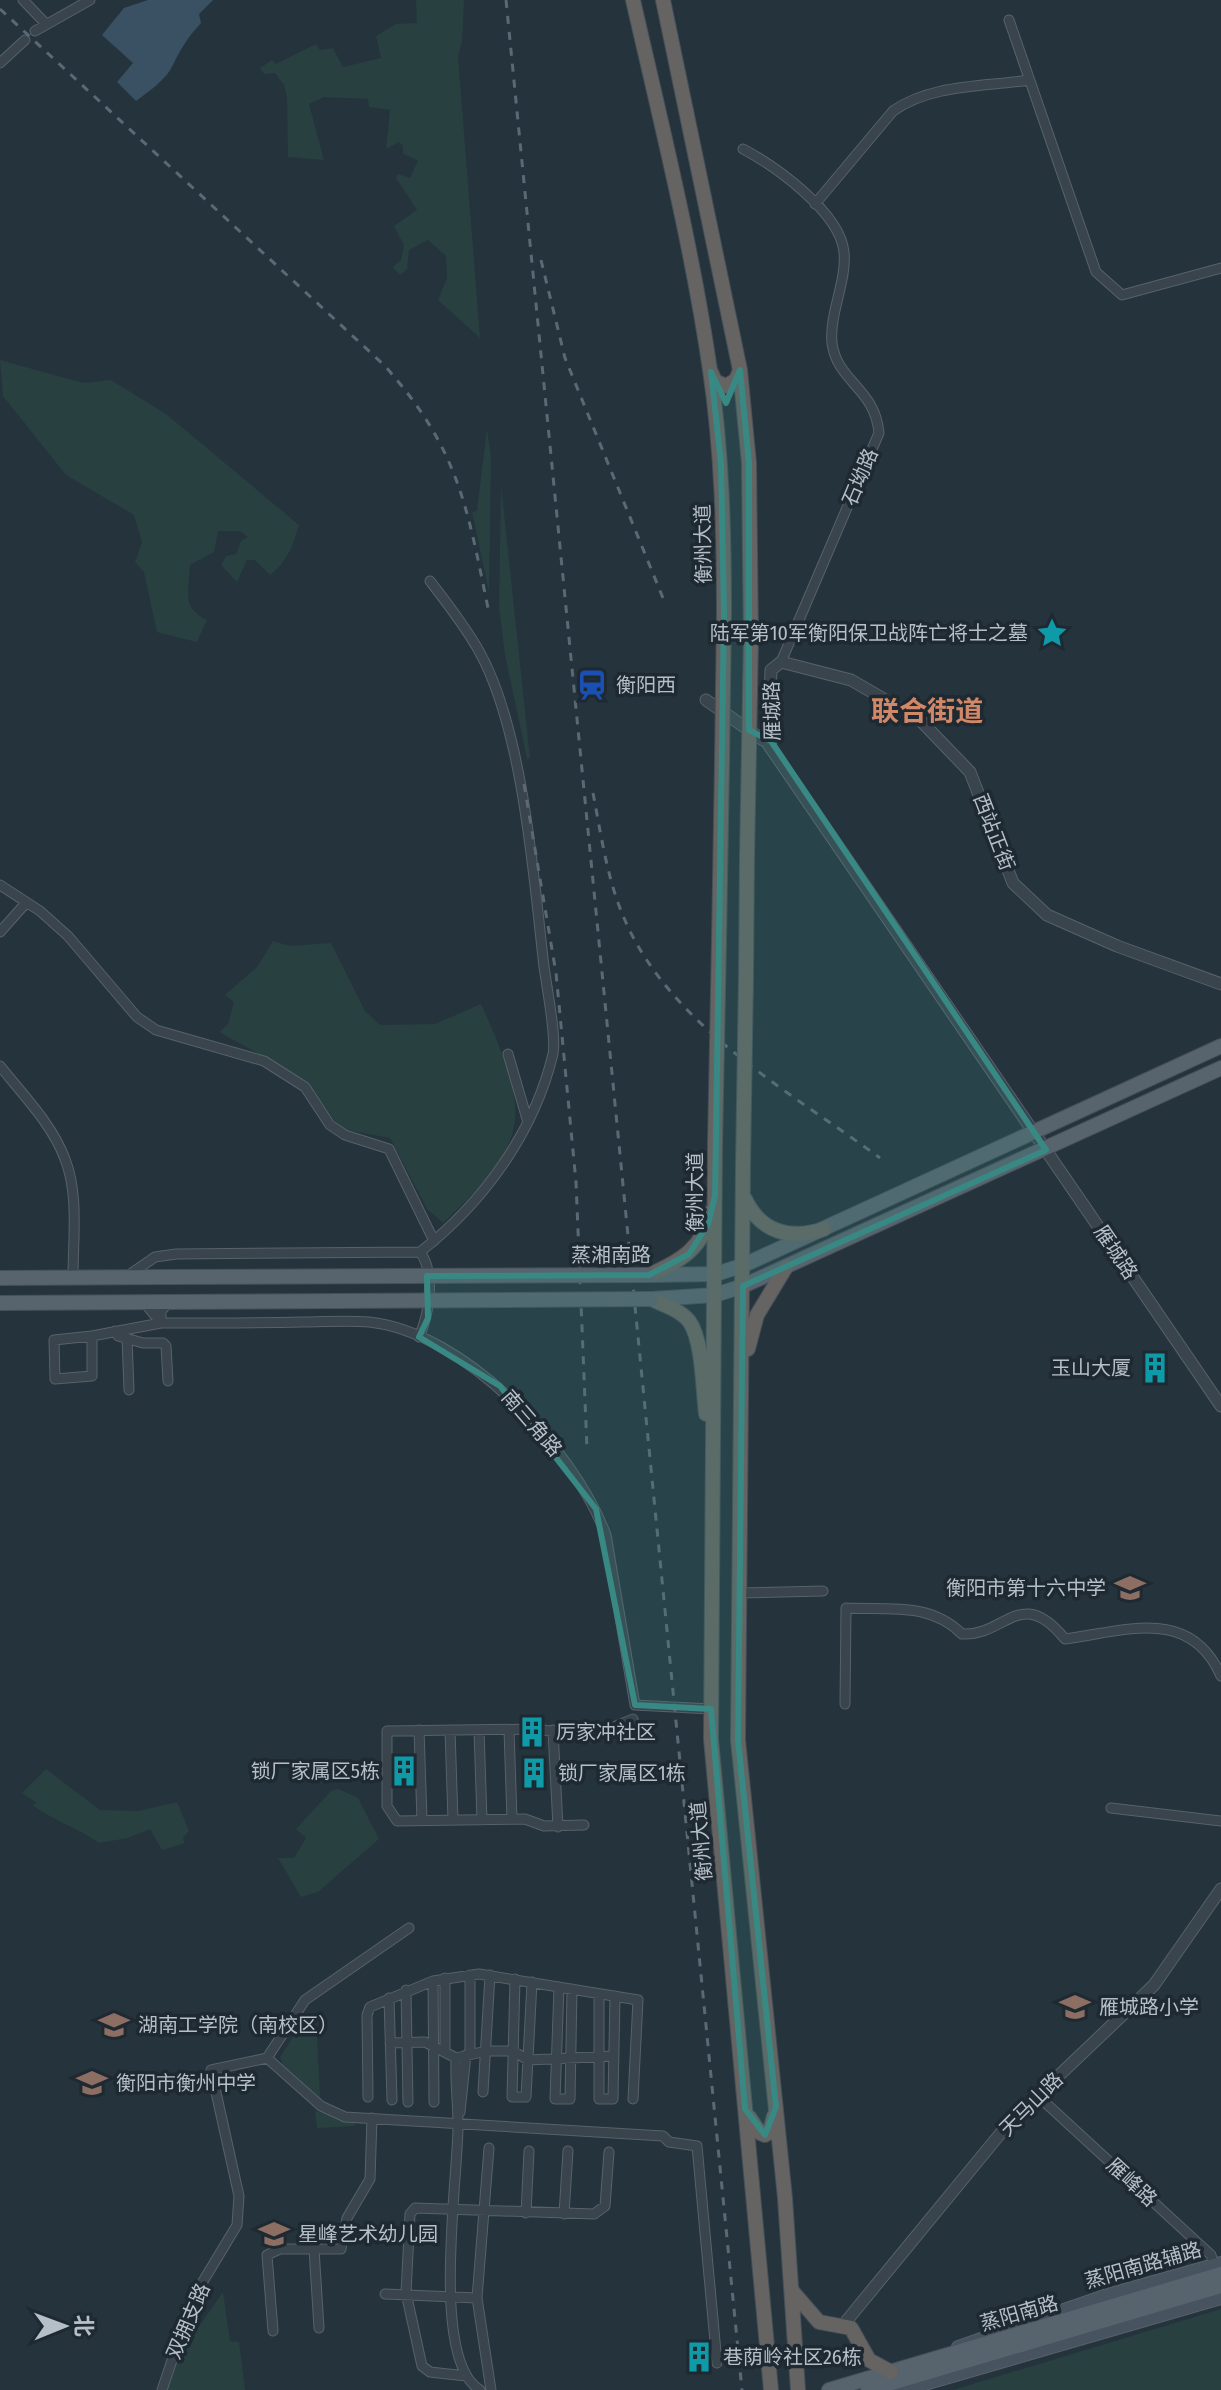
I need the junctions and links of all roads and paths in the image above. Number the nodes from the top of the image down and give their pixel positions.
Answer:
1 (23, 0) edge
2 (90, 0) edge
3 (633, 0) edge
4 (663, 0) edge
5 (1009, 20) dead end
6 (46, 24) junction
7 (35, 31) dead end
8 (25, 40) dead end
9 (0, 63) edge
10 (1029, 80) junction
11 (743, 149) dead end
12 (815, 204) junction
13 (1221, 268) edge
14 (740, 370) junction
15 (711, 372) junction
16 (749, 463) junction
17 (721, 464) junction
18 (430, 581) dead end
19 (781, 662) junction
20 (706, 700) dead end
21 (770, 741) junction
22 (0, 885) edge
23 (25, 904) junction
24 (0, 932) edge
25 (1221, 984) edge
26 (1221, 1046) edge
27 (508, 1054) dead end
28 (0, 1066) edge
29 (1221, 1068) edge
30 (527, 1119) junction
31 (1036, 1132) junction
32 (1048, 1149) junction
33 (743, 1195) junction
34 (715, 1196) junction
35 (824, 1229) junction
36 (434, 1241) junction
37 (420, 1252) junction
38 (155, 1257) junction
39 (744, 1265) junction
40 (786, 1267) junction
41 (716, 1274) junction
42 (649, 1275) junction
43 (73, 1277) junction
44 (126, 1277) junction
45 (169, 1277) junction
46 (0, 1278) edge
47 (743, 1286) junction
48 (715, 1295) junction
49 (651, 1299) junction
50 (144, 1302) junction
51 (169, 1302) junction
52 (0, 1303) edge
53 (715, 1321) junction
54 (161, 1323) junction
55 (115, 1331) junction
56 (92, 1336) junction
57 (419, 1337) junction
58 (127, 1338) junction
59 (699, 1354) junction
60 (742, 1373) junction
61 (168, 1381) dead end
62 (129, 1390) dead end
63 (1221, 1396) edge
64 (1221, 1406) edge
65 (714, 1413) junction
66 (741, 1413) junction
67 (713, 1469) junction
68 (823, 1591) dead end
69 (739, 1593) junction
70 (1221, 1676) edge
71 (845, 1704) dead end
72 (711, 1709) junction
73 (633, 1719) dead end
74 (419, 1730) junction
75 (450, 1730) junction
76 (479, 1730) junction
77 (509, 1730) junction
78 (553, 1730) junction
79 (1111, 1808) dead end
80 (512, 1819) junction
81 (422, 1820) junction
82 (453, 1820) junction
83 (482, 1820) junction
84 (1221, 1821) edge
85 (584, 1825) dead end
86 (558, 1827) junction
87 (1221, 1889) edge
88 (1221, 1897) edge
89 (409, 1928) dead end
90 (470, 1975) junction
91 (490, 1975) junction
92 (445, 1978) junction
93 (515, 1979) junction
94 (433, 1981) junction
95 (532, 1982) junction
96 (559, 1987) junction
97 (572, 1989) junction
98 (406, 1990) junction
99 (599, 1994) junction
100 (615, 1996) junction
101 (389, 1998) junction
102 (407, 2042) junction
103 (390, 2043) junction
104 (434, 2045) junction
105 (445, 2051) junction
106 (486, 2051) junction
107 (513, 2051) junction
108 (599, 2055) junction
109 (464, 2056) junction
110 (571, 2056) junction
111 (614, 2056) junction
112 (267, 2058) junction
113 (555, 2059) junction
114 (528, 2060) junction
115 (483, 2092) dead end
116 (368, 2097) dead end
117 (1039, 2097) junction
118 (633, 2099) dead end
119 (392, 2100) dead end
120 (408, 2102) dead end
121 (434, 2102) dead end
122 (776, 2107) junction
123 (745, 2109) junction
124 (372, 2118) junction
125 (458, 2124) junction
126 (489, 2148) dead end
127 (529, 2151) dead end
128 (568, 2151) dead end
129 (609, 2152) dead end
130 (453, 2211) junction
131 (484, 2212) junction
132 (526, 2213) junction
133 (564, 2214) junction
134 (314, 2249) junction
135 (1219, 2273) edge
136 (793, 2292) junction
137 (406, 2293) junction
138 (385, 2294) dead end
139 (449, 2298) junction
140 (477, 2298) junction
141 (1221, 2298) edge
142 (847, 2326) junction
143 (319, 2328) dead end
144 (273, 2331) dead end
145 (717, 2363) dead end
146 (769, 2370) junction
147 (891, 2372) junction
148 (466, 2376) junction
149 (870, 2389) edge
150 (162, 2390) edge
151 (480, 2390) edge
152 (491, 2390) edge
153 (764, 2390) edge
154 (771, 2390) edge
155 (798, 2390) edge
156 (829, 2390) edge

1 - 6 street
2 - 6 street
3 - 15 highway, 衡州大道
4 - 14 highway
5 - 10 street
6 - 7 street
8 - 9 street
10 - 12 street
10 - 13 street
11 - 12 street, 石坳路
12 - 19 street, 石坳路
14 - 15 highway
14 - 16 highway
15 - 17 highway, 衡州大道
16 - 17 highway
16 - 33 highway, bridge
17 - 34 highway, 衡州大道, bridge
18 - 30 street
19 - 21 street, 雁城路
19 - 25 street, 西站正街
20 - 21 street
21 - 31 street, 雁城路
22 - 23 street
23 - 24 street
23 - 36 street
26 - 31 main road, 蒸湘南路
27 - 30 street
28 - 43 street
29 - 32 main road
30 - 36 street
31 - 32 street, 雁城路
31 - 35 main road, 蒸湘南路
32 - 40 main road
32 - 63 street, 雁城路
32 - 64 street, 雁城路
33 - 35 highway
33 - 39 highway
34 - 41 highway, 衡州大道
34 - 42 highway
35 - 39 main road, 蒸湘南路
36 - 37 street
37 - 38 street
37 - 57 street
38 - 44 street
38 - 45 street
39 - 41 main road, 蒸湘南路
39 - 47 highway
40 - 47 main road
40 - 60 highway
41 - 42 main road, 蒸湘南路
41 - 48 highway, 衡州大道
42 - 45 main road, 蒸湘南路, bridge
43 - 44 main road, 蒸湘南路
43 - 46 main road, 蒸湘南路
44 - 45 main road, 蒸湘南路
47 - 48 main road
47 - 60 highway
48 - 49 main road
48 - 53 highway, 衡州大道
49 - 51 main road, bridge
49 - 59 highway
50 - 51 main road
50 - 52 main road
50 - 54 street
51 - 54 street
53 - 59 highway
53 - 65 highway, 衡州大道
54 - 55 street, 南三角路
54 - 57 street, 南三角路
55 - 56 street, 南三角路
55 - 58 street
56 - 56 street, 南三角路
57 - 72 street, 南三角路
58 - 61 street
58 - 62 street
59 - 67 highway
60 - 66 highway
65 - 66 highway
65 - 67 highway, 衡州大道
66 - 69 highway
67 - 72 highway, 衡州大道
68 - 69 street
69 - 122 highway
70 - 71 street
72 - 123 highway, 衡州大道
73 - 78 street
74 - 75 street
74 - 81 street
74 - 81 street
75 - 76 street
75 - 82 street
76 - 77 street
76 - 83 street
77 - 78 street
77 - 80 street
78 - 86 street
79 - 84 street
80 - 83 street
80 - 86 street
81 - 82 street
82 - 83 street
85 - 86 street
87 - 117 street, 天马山路
88 - 117 street, 天马山路
89 - 112 street
90 - 91 street
90 - 92 street
90 - 109 street
91 - 93 street
91 - 106 street
92 - 94 street
92 - 105 street
93 - 95 street
93 - 107 street
94 - 98 street
94 - 104 street
95 - 96 street
95 - 114 street
96 - 97 street
96 - 113 street
97 - 99 street
97 - 110 street
98 - 101 street
98 - 102 street
99 - 100 street
99 - 108 street
100 - 111 street
100 - 118 street
101 - 103 street
101 - 116 street
102 - 103 street
102 - 104 street
102 - 120 street
103 - 119 street
104 - 105 street
104 - 121 street
105 - 109 street
106 - 107 street
106 - 109 street
106 - 115 street
107 - 114 street
107 - 114 street
108 - 110 street
108 - 111 street
108 - 111 street
109 - 125 street
110 - 113 street
110 - 113 street
112 - 124 street
112 - 150 street, 双拥支路
113 - 114 street
117 - 135 street, 雁峰路
117 - 142 street, 天马山路
122 - 123 highway
122 - 136 highway
123 - 146 highway, 衡州大道
124 - 125 street
124 - 134 street
125 - 130 street
125 - 145 street
126 - 131 street
127 - 132 street
128 - 133 street
129 - 133 street
130 - 131 street
130 - 137 street
130 - 139 street
131 - 132 street
131 - 140 street
132 - 133 street
134 - 143 street
134 - 144 street
135 - 147 main road, 蒸阳南路
135 - 149 main road, 蒸阳南路
136 - 142 highway
136 - 155 highway
137 - 138 street
137 - 139 street
137 - 148 street
139 - 140 street
139 - 148 street
140 - 152 street
141 - 149 main road
142 - 147 highway
146 - 153 highway
146 - 154 highway, 衡州大道
147 - 156 main road, 蒸阳南路
148 - 151 street

